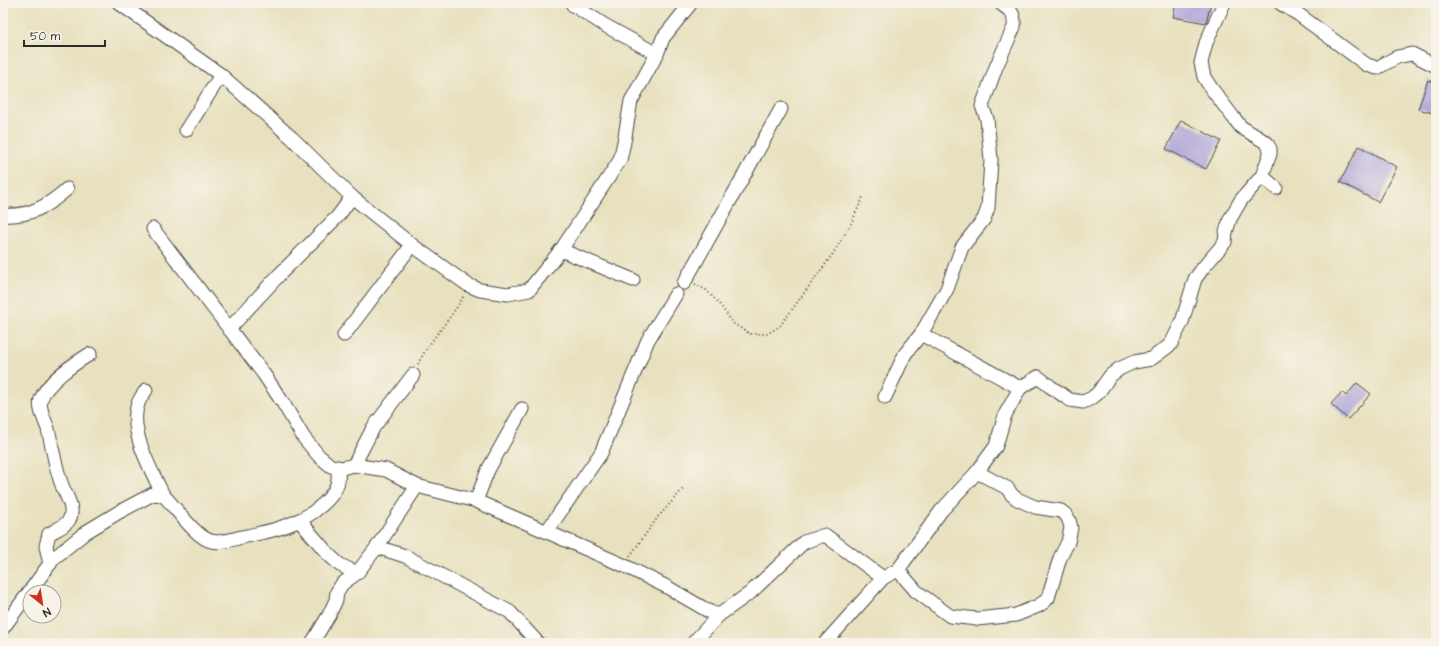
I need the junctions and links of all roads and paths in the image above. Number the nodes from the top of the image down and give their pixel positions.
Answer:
1 (119, 3) edge
2 (691, 3) edge
3 (1000, 3) edge
4 (1224, 3) edge
5 (1280, 3) edge
6 (573, 5) dead end
7 (657, 54) junction
8 (1436, 66) edge
9 (221, 75) junction
10 (781, 109) dead end
11 (186, 130) dead end
12 (1262, 176) junction
13 (1276, 188) dead end
14 (67, 189) dead end
15 (352, 197) junction
16 (863, 197) dead end
17 (3, 214) edge
18 (153, 229) dead end
19 (412, 245) junction
20 (561, 250) junction
21 (633, 280) dead end
22 (684, 283) joint
23 (468, 284) junction
24 (676, 294) dead end
25 (229, 329) junction
26 (344, 334) dead end
27 (921, 334) junction
28 (90, 354) dead end
29 (412, 375) joint
30 (1020, 388) junction
31 (146, 390) dead end
32 (885, 396) dead end
33 (522, 409) dead end
34 (354, 465) junction
35 (337, 468) junction
36 (977, 472) junction
37 (417, 486) junction
38 (684, 488) dead end
39 (163, 495) junction
40 (476, 501) junction
41 (299, 520) junction
42 (547, 531) junction
43 (377, 547) junction
44 (50, 564) junction
45 (623, 565) junction
46 (898, 570) junction
47 (356, 573) junction
48 (883, 578) junction
49 (719, 615) junction
50 (3, 628) edge
51 (312, 643) edge
52 (538, 643) edge
53 (693, 643) edge
54 (825, 643) edge

1 - 9 street
2 - 7 street
3 - 27 street
4 - 12 street
5 - 8 street
6 - 7 street
7 - 20 street
9 - 11 street
9 - 15 street
10 - 22 street
12 - 13 street
12 - 30 street
14 - 17 street
15 - 19 street
15 - 25 street
16 - 22 path
18 - 25 street
19 - 23 street
19 - 26 street
20 - 21 street
20 - 23 street
23 - 29 path
24 - 42 street
25 - 35 street
27 - 30 street
27 - 32 street
28 - 44 street
29 - 34 street
30 - 36 street
31 - 39 street
33 - 40 street
34 - 35 street
34 - 37 street
35 - 41 street
36 - 46 street
36 - 46 street
37 - 40 street
37 - 43 street
38 - 45 path
39 - 41 street
39 - 44 street
40 - 42 street
41 - 47 street
42 - 45 street
43 - 47 street
43 - 52 street
44 - 50 street
45 - 49 street
46 - 48 street
47 - 51 street
48 - 49 street
48 - 54 street
49 - 53 street

